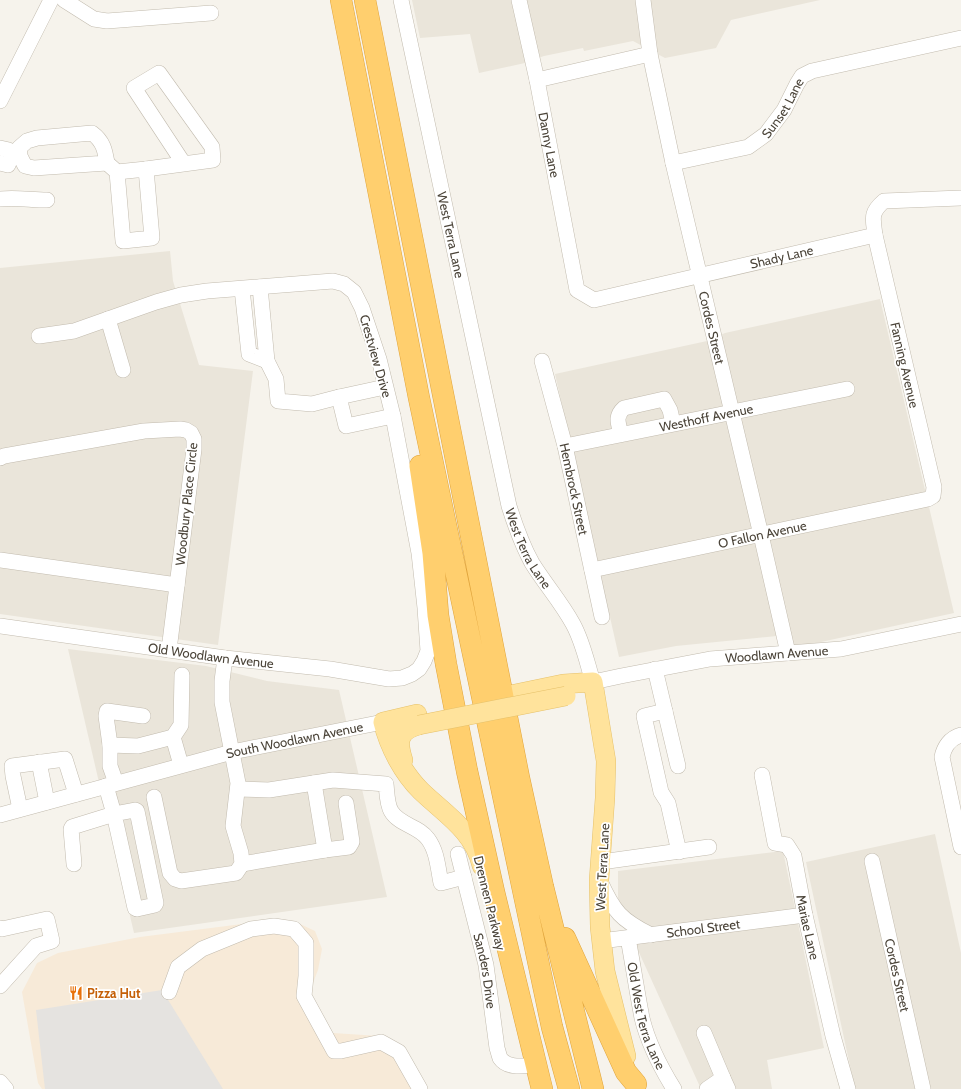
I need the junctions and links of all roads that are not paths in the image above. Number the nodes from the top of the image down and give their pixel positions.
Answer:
1 (51, 0) edge
2 (64, 0) edge
3 (341, 0) edge
4 (365, 0) edge
5 (401, 0) edge
6 (520, 0) edge
7 (643, 0) edge
8 (211, 13) dead end
9 (961, 38) edge
10 (650, 54) junction
11 (537, 80) junction
12 (0, 101) edge
13 (8, 156) edge
14 (673, 163) junction
15 (184, 164) junction
16 (112, 167) junction
17 (146, 169) junction
18 (961, 198) edge
19 (0, 199) edge
20 (47, 200) dead end
21 (875, 235) junction
22 (699, 275) junction
23 (260, 287) junction
24 (242, 289) junction
25 (577, 290) joint
26 (108, 319) junction
27 (39, 336) dead end
28 (267, 361) junction
29 (542, 361) dead end
30 (123, 370) dead end
31 (385, 387) junction
32 (847, 389) dead end
33 (339, 397) junction
34 (419, 398) junction
35 (732, 412) junction
36 (392, 416) junction
37 (673, 423) junction
38 (620, 434) junction
39 (565, 446) junction
40 (0, 458) edge
41 (933, 496) joint
42 (761, 535) junction
43 (0, 560) edge
44 (592, 570) junction
45 (177, 585) junction
46 (602, 617) dead end
47 (961, 624) edge
48 (0, 626) edge
49 (169, 650) junction
50 (788, 653) junction
51 (225, 658) junction
52 (419, 668) joint
53 (655, 670) junction
54 (182, 676) dead end
55 (593, 682) junction
56 (564, 690) junction
57 (665, 711) junction
58 (143, 716) dead end
59 (418, 720) junction
60 (600, 720) junction
61 (383, 722) junction
62 (961, 735) edge
63 (173, 737) junction
64 (110, 745) junction
65 (232, 752) junction
66 (39, 762) junction
67 (181, 765) junction
68 (678, 766) dead end
69 (762, 775) dead end
70 (409, 778) junction
71 (314, 783) junction
72 (111, 784) junction
73 (238, 789) junction
74 (76, 794) junction
75 (154, 797) dead end
76 (47, 802) junction
77 (346, 803) dead end
78 (20, 809) junction
79 (114, 814) junction
80 (0, 815) edge
81 (709, 847) dead end
82 (961, 847) edge
83 (325, 850) junction
84 (679, 852) junction
85 (458, 854) dead end
86 (872, 861) dead end
87 (74, 864) dead end
88 (242, 864) junction
89 (600, 871) junction
90 (464, 878) junction
91 (542, 888) junction
92 (804, 915) junction
93 (0, 928) edge
94 (651, 935) junction
95 (628, 938) junction
96 (601, 941) junction
97 (0, 986) edge
98 (169, 992) dead end
99 (704, 1033) dead end
100 (529, 1065) junction
101 (0, 1082) edge
102 (725, 1084) edge
103 (637, 1086) edge
104 (6, 1089) edge
105 (420, 1089) edge
106 (534, 1089) edge
107 (542, 1089) edge
108 (569, 1089) edge
109 (593, 1089) edge
110 (674, 1089) edge
111 (707, 1089) edge
112 (848, 1089) edge
113 (923, 1089) edge

1 - 12 street
2 - 8 street
3 - 34 highway
4 - 91 highway
5 - 55 street, West Terra Lane
6 - 11 street, Danny Lane
7 - 10 street, Cordes Street
9 - 14 street, Sunset Lane
10 - 11 street
10 - 14 street, Cordes Street
11 - 25 street, Danny Lane
13 - 16 street
13 - 16 street
14 - 22 street, Cordes Street
15 - 15 street
15 - 17 street
16 - 17 street
16 - 17 street
18 - 21 street
19 - 20 street
21 - 22 street, Shady Lane
21 - 41 street, Fanning Avenue
22 - 25 street, Shady Lane
22 - 35 street, Cordes Street
23 - 24 street, Crestview Drive
23 - 28 street
23 - 31 street, Crestview Drive
24 - 26 street, Crestview Drive
24 - 28 street
26 - 27 street, Crestview Drive
26 - 30 street
28 - 33 street
29 - 39 street, Hembrock Street
31 - 33 street
31 - 36 street, Crestview Drive
32 - 35 street, Westhoff Avenue
33 - 36 street
34 - 107 highway
34 - 108 highway
35 - 37 street, Westhoff Avenue
35 - 42 street, Cordes Street
36 - 52 street, Crestview Drive
37 - 38 street, Westhoff Avenue
37 - 38 street
38 - 39 street, Westhoff Avenue
39 - 44 street, Hembrock Street
40 - 45 street, Woodbury Place Circle
41 - 42 street, O Fallon Avenue
42 - 44 street, O Fallon Avenue
42 - 50 street, Cordes Street
43 - 45 street
44 - 46 street, Hembrock Street
45 - 49 street, Woodbury Place Circle
47 - 50 street, Woodlawn Avenue
48 - 49 street, Old Woodlawn Avenue
49 - 51 street, Old Woodlawn Avenue
50 - 53 street, Woodlawn Avenue
51 - 52 street, Old Woodlawn Avenue
51 - 65 street
53 - 55 street, Woodlawn Avenue
53 - 57 street
54 - 63 street
55 - 56 main road, South Woodlawn Avenue
55 - 60 main road, West Terra Lane
56 - 59 main road, South Woodlawn Avenue
56 - 60 main road
57 - 68 street
57 - 84 street
58 - 64 street
59 - 61 main road, South Woodlawn Avenue
59 - 70 main road
60 - 89 main road, West Terra Lane
61 - 65 street, South Woodlawn Avenue
61 - 70 main road, Drennen Parkway
62 - 82 street
63 - 64 street
63 - 67 street
64 - 72 street
65 - 67 street, South Woodlawn Avenue
65 - 73 street
66 - 74 street
66 - 76 street
66 - 78 street
67 - 72 street, South Woodlawn Avenue
69 - 92 street, Mariae Lane
70 - 100 main road, Drennen Parkway
71 - 73 street
71 - 83 street
71 - 90 street
72 - 74 street, South Woodlawn Avenue
72 - 79 street
73 - 88 street
74 - 76 street, South Woodlawn Avenue
75 - 88 street
76 - 78 street, South Woodlawn Avenue
77 - 83 street
78 - 80 street, South Woodlawn Avenue
79 - 79 street
79 - 87 street
81 - 84 street
83 - 88 street
84 - 89 street
85 - 90 street, Sanders Drive
86 - 113 street, Cordes Street
89 - 94 street
89 - 96 main road, West Terra Lane
90 - 100 street, Sanders Drive
91 - 103 highway
91 - 109 highway
92 - 94 street, School Street
92 - 112 street, Mariae Lane
93 - 97 street
94 - 95 street, School Street
95 - 96 street, School Street
95 - 110 street, Old West Terra Lane
96 - 103 main road, West Terra Lane
98 - 105 street
99 - 102 street
100 - 106 main road, Drennen Parkway
101 - 104 street
102 - 111 street

